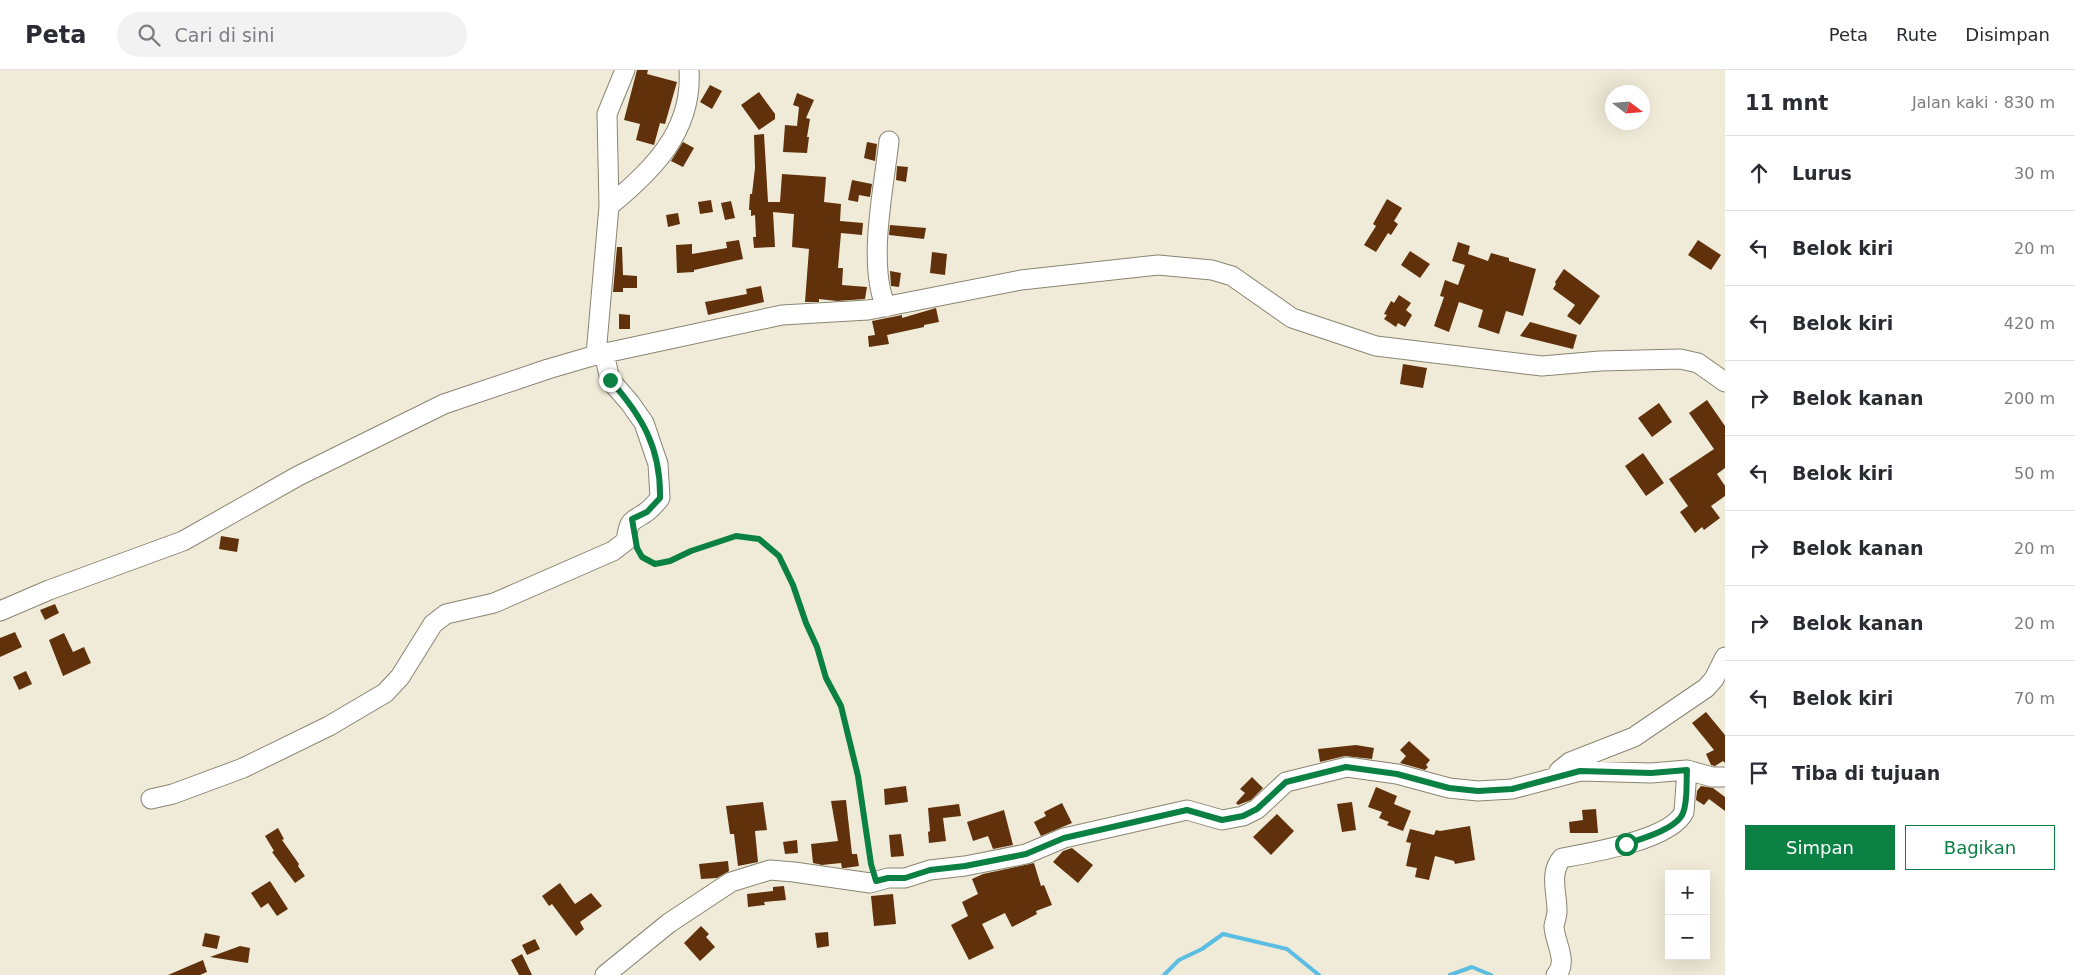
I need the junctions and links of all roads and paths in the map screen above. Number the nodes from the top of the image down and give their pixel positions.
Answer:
1 (625, 70) edge
2 (689, 70) edge
3 (888, 141) dead end
4 (609, 206) junction
5 (886, 307) junction
6 (600, 354) junction
7 (1725, 382) edge
8 (637, 548) dead end
9 (0, 611) edge
10 (1725, 657) edge
11 (1687, 770) junction
12 (1725, 776) edge
13 (1554, 778) junction
14 (151, 799) dead end
15 (876, 881) junction
16 (605, 975) edge
17 (1556, 975) edge

1 - 4 street
2 - 4 street
3 - 5 street
4 - 6 street
5 - 6 street
5 - 7 street
6 - 9 street
6 - 14 street
8 - 15 path
10 - 13 street
11 - 12 street
11 - 13 street
11 - 17 street
13 - 15 street
15 - 16 street

